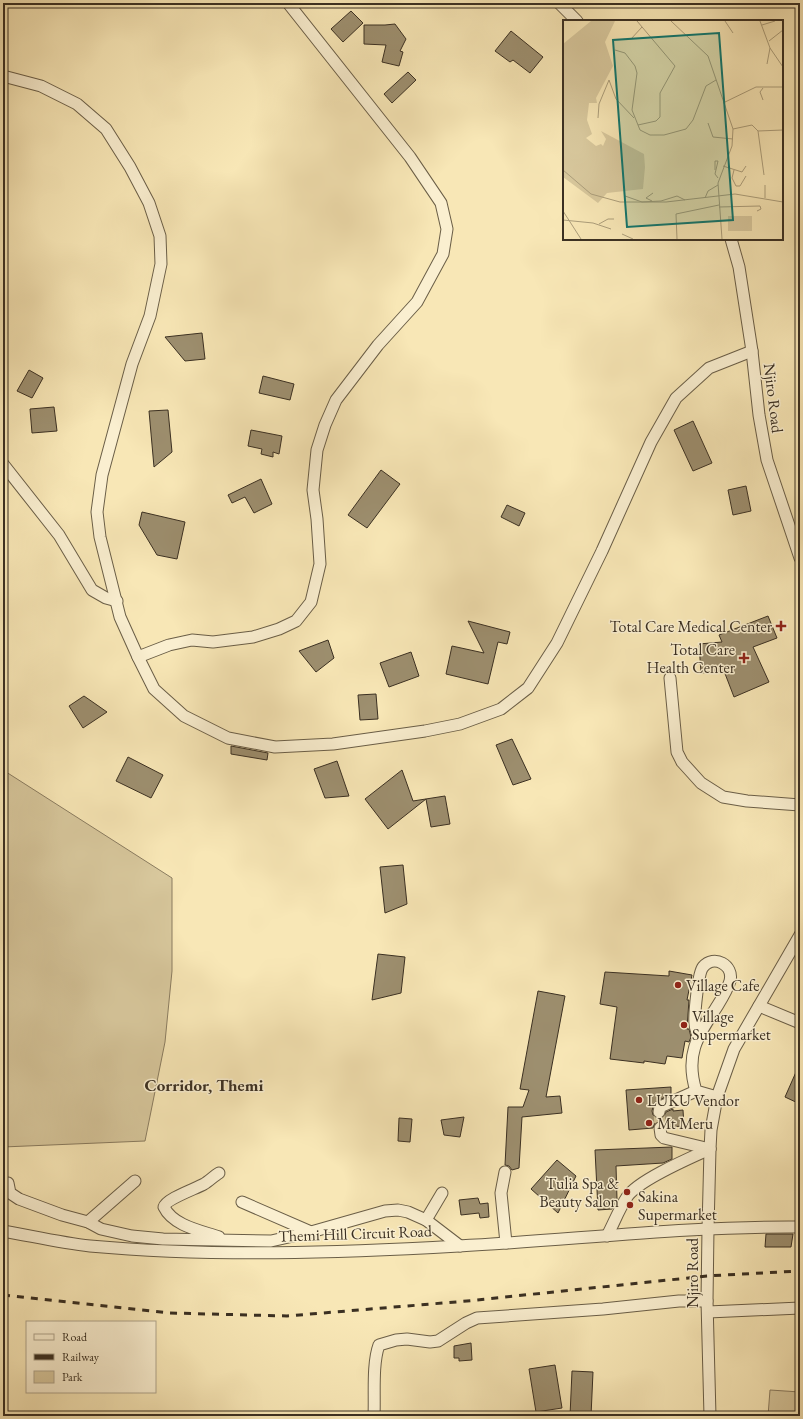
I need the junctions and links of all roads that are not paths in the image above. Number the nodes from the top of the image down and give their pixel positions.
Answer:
1 (288, 3) edge
2 (559, 3) edge
3 (576, 20) edge
4 (3, 76) edge
5 (731, 240) edge
6 (752, 351) junction
7 (3, 464) edge
8 (796, 534) edge
9 (800, 558) edge
10 (116, 601) junction
11 (138, 657) junction
12 (670, 678) dead end
13 (800, 805) edge
14 (800, 935) edge
15 (759, 1006) junction
16 (800, 1023) edge
17 (698, 1036) junction
18 (696, 1091) junction
19 (717, 1097) junction
20 (659, 1112) dead end
21 (660, 1128) tunnel mouth
22 (710, 1149) junction
23 (504, 1172) dead end
24 (219, 1173) dead end
25 (135, 1181) dead end
26 (8, 1183) dead end
27 (442, 1193) dead end
28 (242, 1202) dead end
29 (426, 1220) junction
30 (88, 1222) junction
31 (800, 1227) edge
32 (708, 1230) junction
33 (3, 1231) edge
34 (311, 1232) junction
35 (607, 1236) junction
36 (227, 1240) junction
37 (506, 1243) junction
38 (460, 1246) junction
39 (708, 1307) junction
40 (800, 1308) edge
41 (374, 1416) edge
42 (710, 1416) edge

1 - 11 street
2 - 3 street
4 - 10 street
5 - 6 street, Njiro Road
6 - 8 street, Njiro Road
6 - 11 street
7 - 10 street
8 - 9 street, Njiro Road
10 - 11 street
12 - 13 street
14 - 15 street, Njiro Road
15 - 16 street
15 - 19 street, Njiro Road
17 - 17 street
17 - 18 street
18 - 19 street
18 - 20 street
19 - 22 street, Njiro Road
21 - 22 street
22 - 32 street, Njiro Road
22 - 35 street
23 - 37 street
24 - 36 street
25 - 30 street
26 - 30 street
27 - 29 street
28 - 34 street
29 - 34 street
29 - 38 street
30 - 36 street
31 - 32 street, Themi Hill Circuit Road
32 - 35 street, Themi Hill Circuit Road
32 - 39 street, Njiro Road
33 - 38 street, Themi Hill Circuit Road
34 - 36 street
35 - 37 street, Themi Hill Circuit Road
37 - 38 street, Themi Hill Circuit Road
39 - 40 street
39 - 41 street
39 - 42 street, Njiro Road

